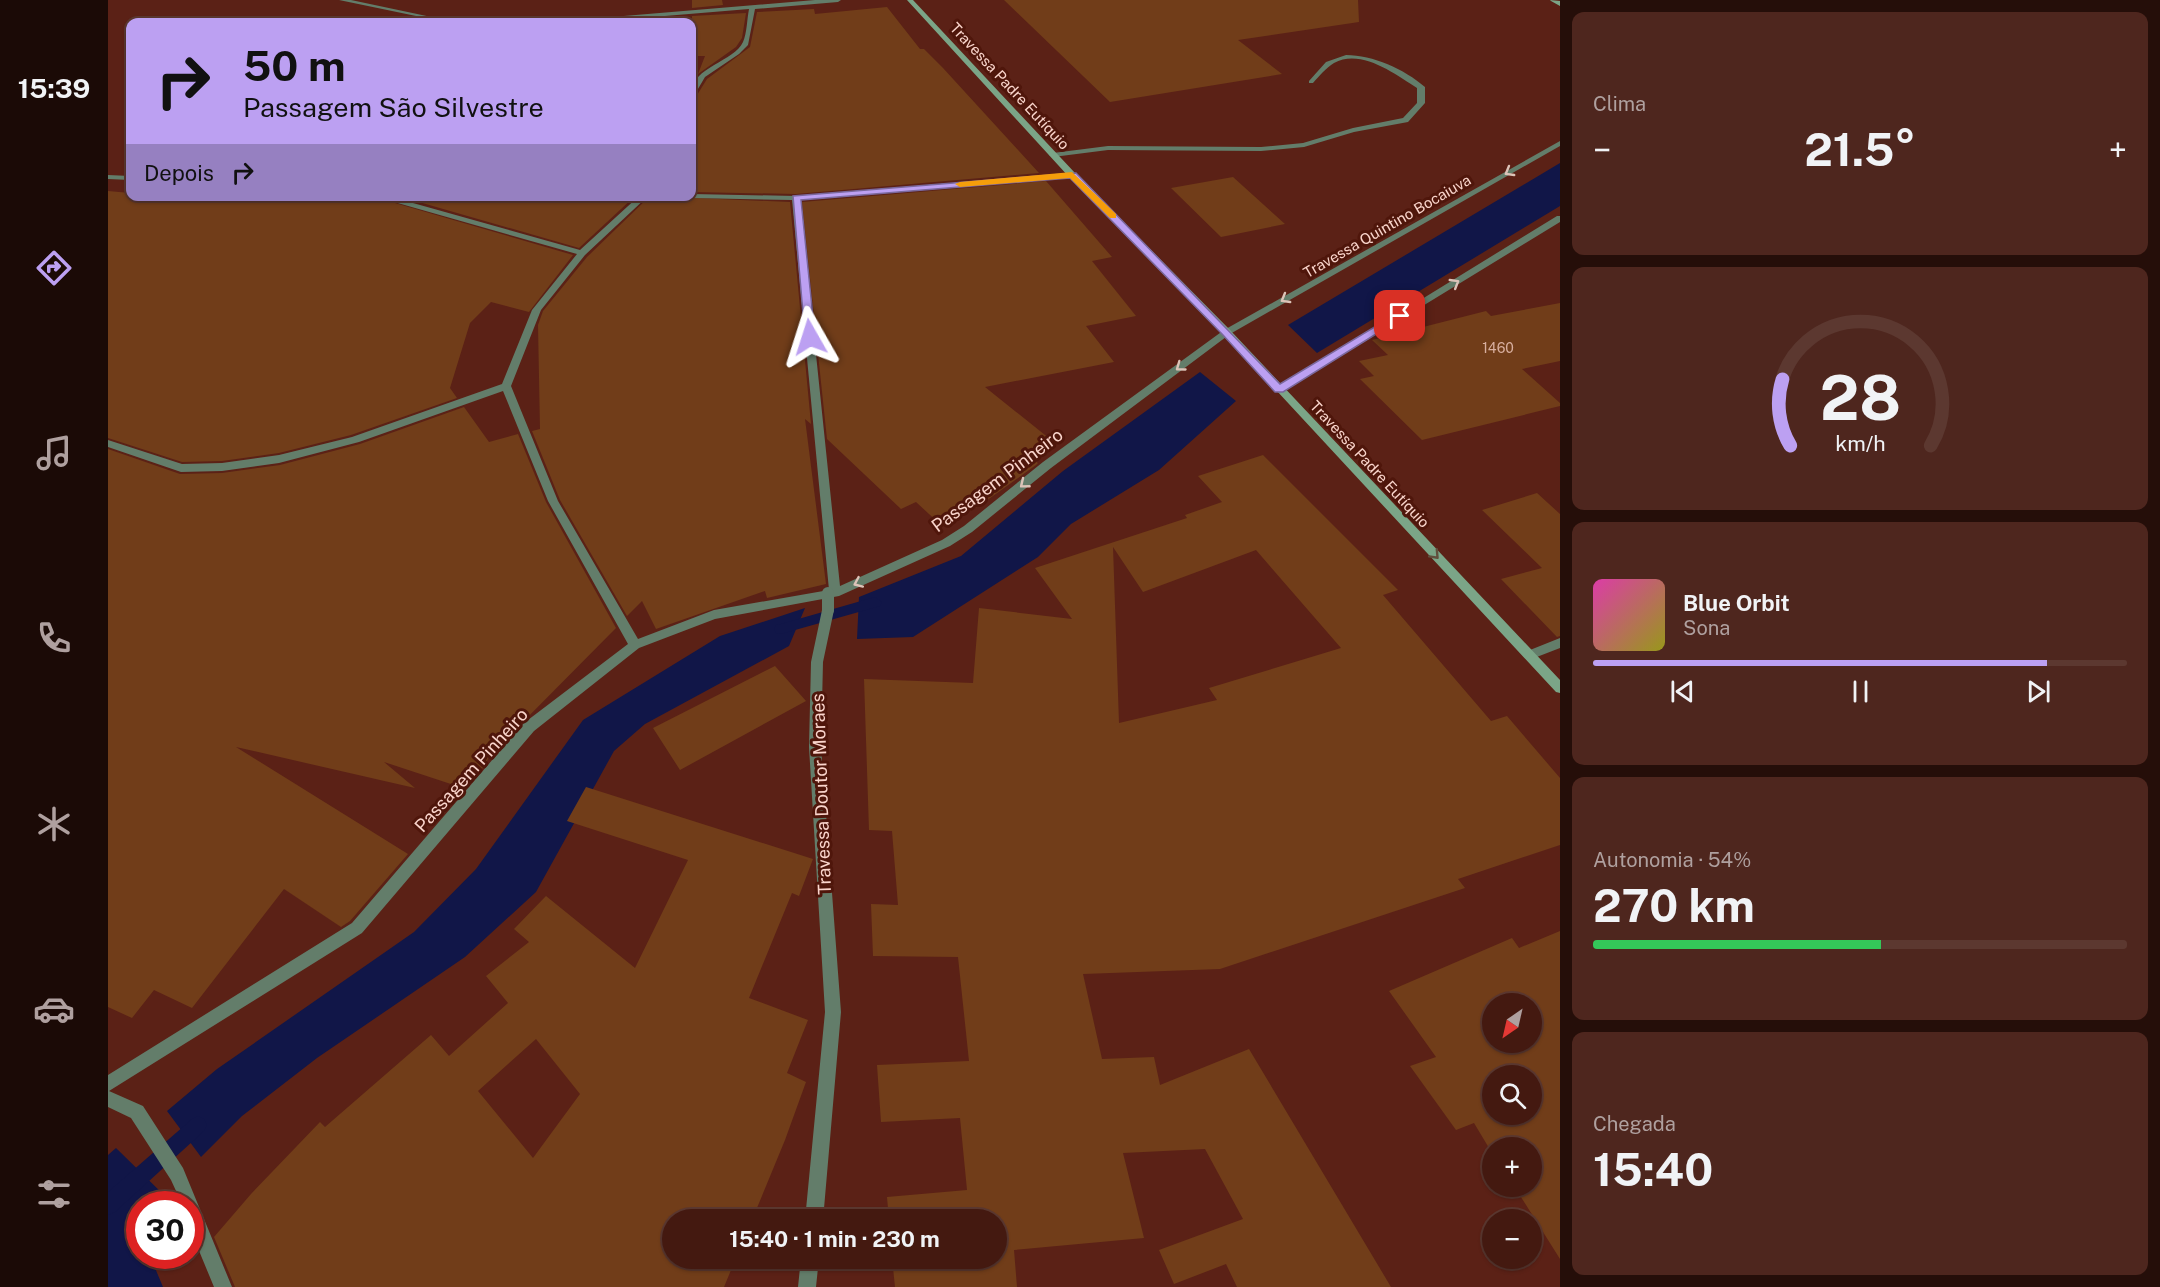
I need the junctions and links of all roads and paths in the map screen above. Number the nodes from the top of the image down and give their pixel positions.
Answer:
1 (342, 0) edge
2 (838, 0) edge
3 (910, 0) edge
4 (1553, 0) edge
5 (1560, 4) edge
6 (752, 8) junction
7 (432, 18) edge
8 (626, 18) edge
9 (1311, 82) dead end
10 (696, 86) edge
11 (1560, 143) edge
12 (1053, 155) junction
13 (1072, 175) junction
14 (108, 177) edge
15 (126, 178) edge
16 (696, 196) edge
17 (796, 198) junction
18 (395, 201) edge
19 (639, 201) edge
20 (1560, 218) edge
21 (582, 253) junction
22 (1227, 332) junction
23 (506, 386) junction
24 (1279, 390) junction
25 (108, 443) edge
26 (831, 593) junction
27 (1560, 643) edge
28 (635, 645) junction
29 (1528, 655) junction
30 (1560, 688) edge
31 (108, 1084) edge
32 (108, 1099) edge
33 (184, 1191) edge
34 (815, 1209) edge
35 (204, 1240) edge
36 (809, 1269) edge
37 (223, 1287) edge
38 (807, 1287) edge

1 - 7 street
2 - 6 street
3 - 12 main road, Travessa Padre Eutíquio
4 - 5 main road
6 - 8 street
6 - 10 street
9 - 12 street
11 -> 22 street, Travessa Quintino Bocaiuva
12 - 13 main road, Travessa Padre Eutíquio
13 - 17 street
13 - 22 main road, Travessa Padre Eutíquio
14 - 15 street
16 - 17 street
17 - 26 street, Travessa Doutor Moraes
18 - 21 street
19 - 21 street
24 -> 20 street
21 - 23 street
22 - 24 main road, Travessa Padre Eutíquio
22 -> 26 street, Passagem Pinheiro
23 - 25 street
23 - 28 street
24 -> 29 main road, Travessa Padre Eutíquio
26 - 28 street, Passagem Pinheiro
26 - 34 street, Travessa Doutor Moraes, bridge
27 - 29 street
28 - 31 street, Passagem Pinheiro
29 - 30 main road, Travessa Padre Eutíquio
32 - 33 street
35 - 37 street
36 - 38 street

